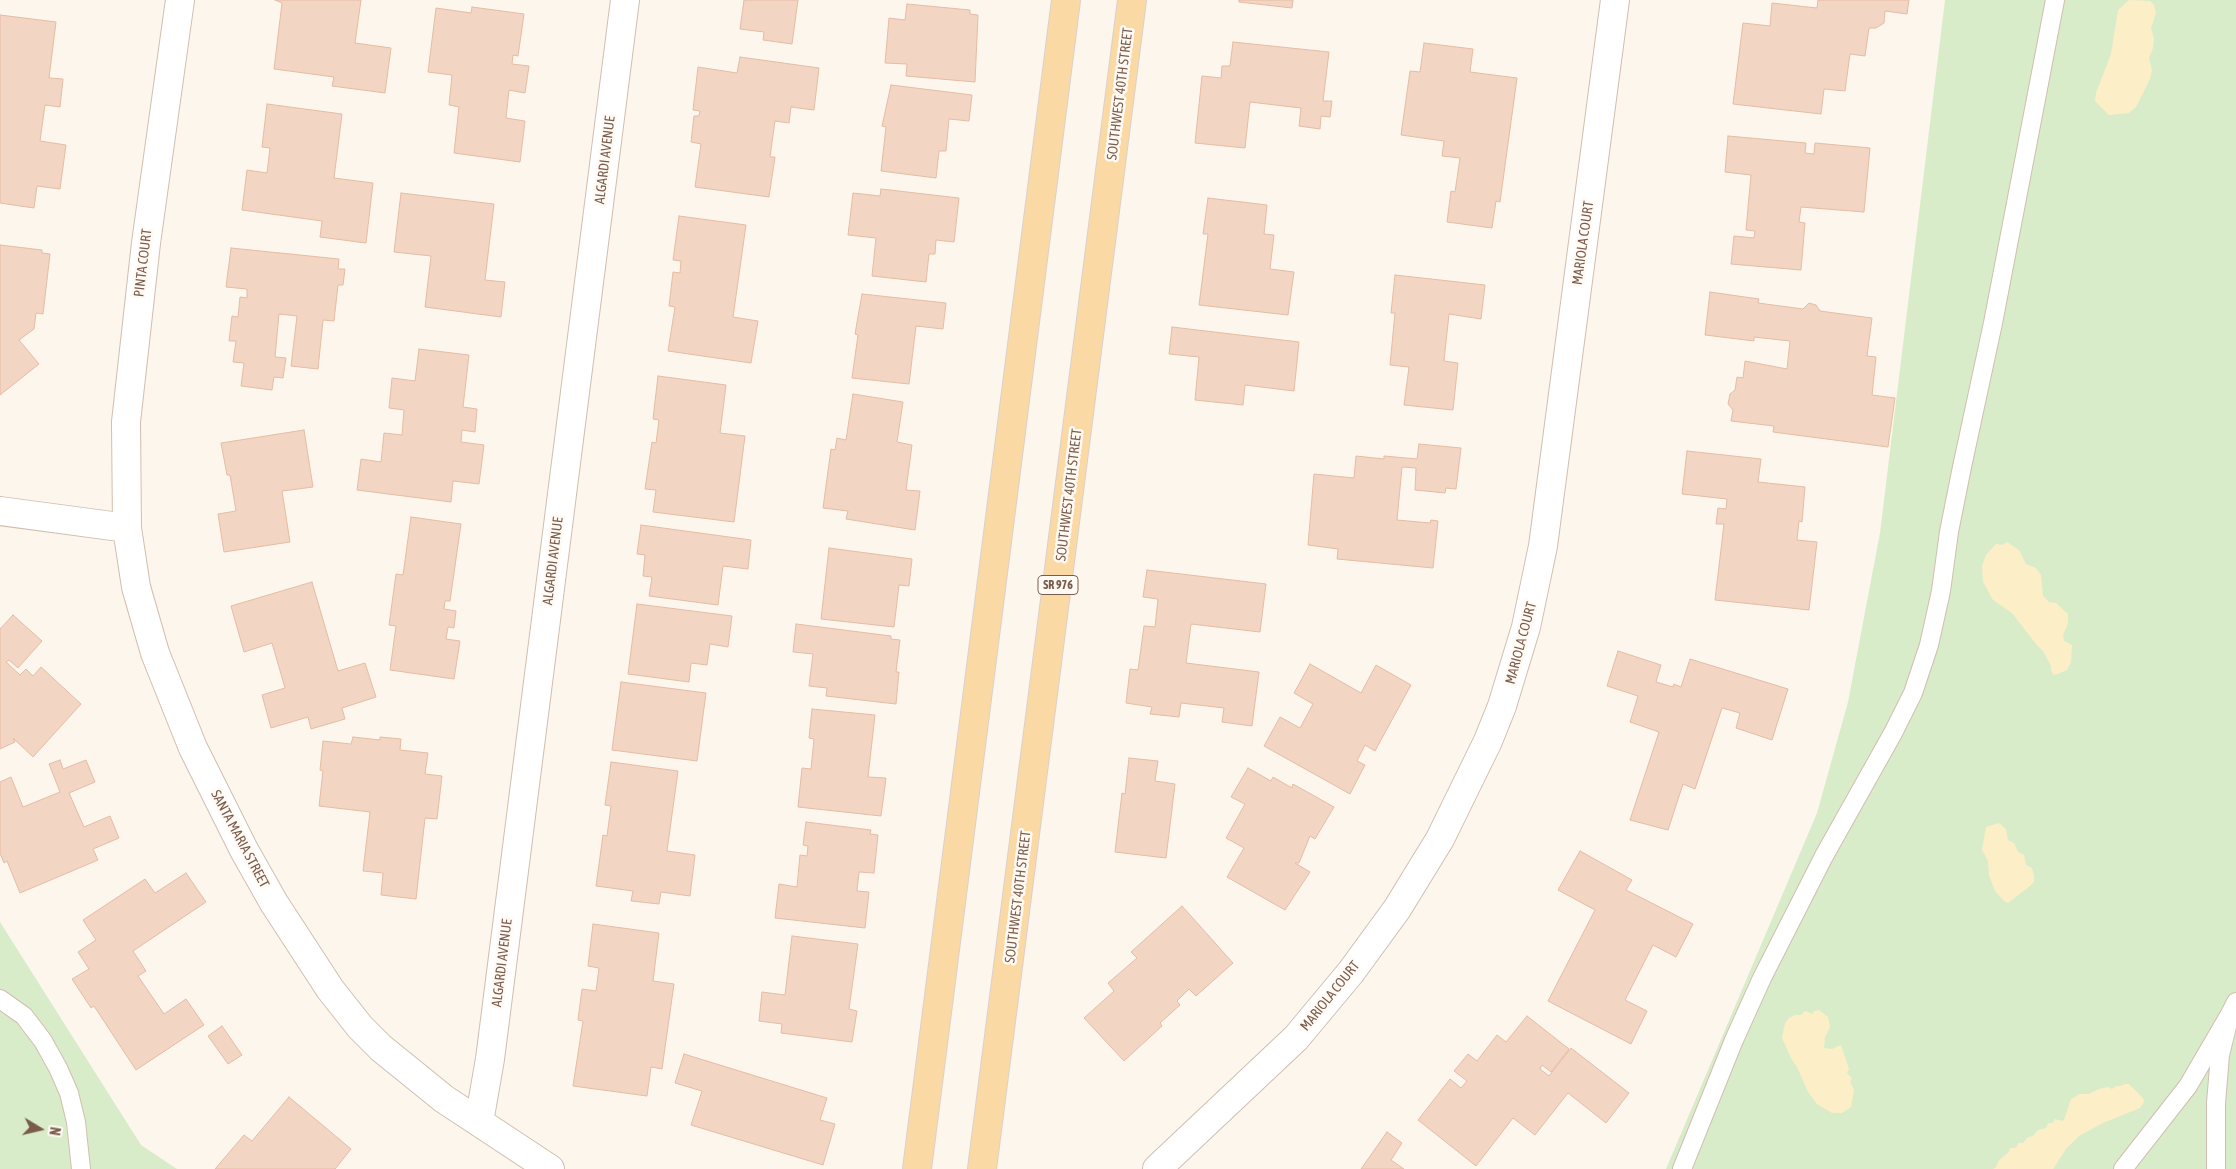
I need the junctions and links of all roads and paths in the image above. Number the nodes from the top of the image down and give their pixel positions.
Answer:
1 (180, 0) edge
2 (625, 0) edge
3 (1066, 0) edge
4 (1132, 0) edge
5 (1615, 0) edge
6 (2056, 0) edge
7 (0, 511) edge
8 (127, 528) junction
9 (0, 999) edge
10 (2233, 1008) edge
11 (479, 1122) junction
12 (81, 1169) edge
13 (550, 1169) edge
14 (917, 1169) edge
15 (982, 1169) edge
16 (1157, 1169) edge
17 (1682, 1169) edge
18 (2124, 1169) edge
19 (2216, 1169) edge

1 - 8 street, PINTA COURT
2 - 11 street, ALGARDI AVENUE
3 - 14 main road
4 - 15 main road, SOUTHWEST 40TH STREET / SR 976
5 - 16 street, MARIOLA COURT
6 - 17 lane
7 - 8 street
8 - 11 street, SANTA MARIA STREET
9 - 12 lane
10 - 18 lane
10 - 19 lane
11 - 13 street, SANTA MARIA STREET

